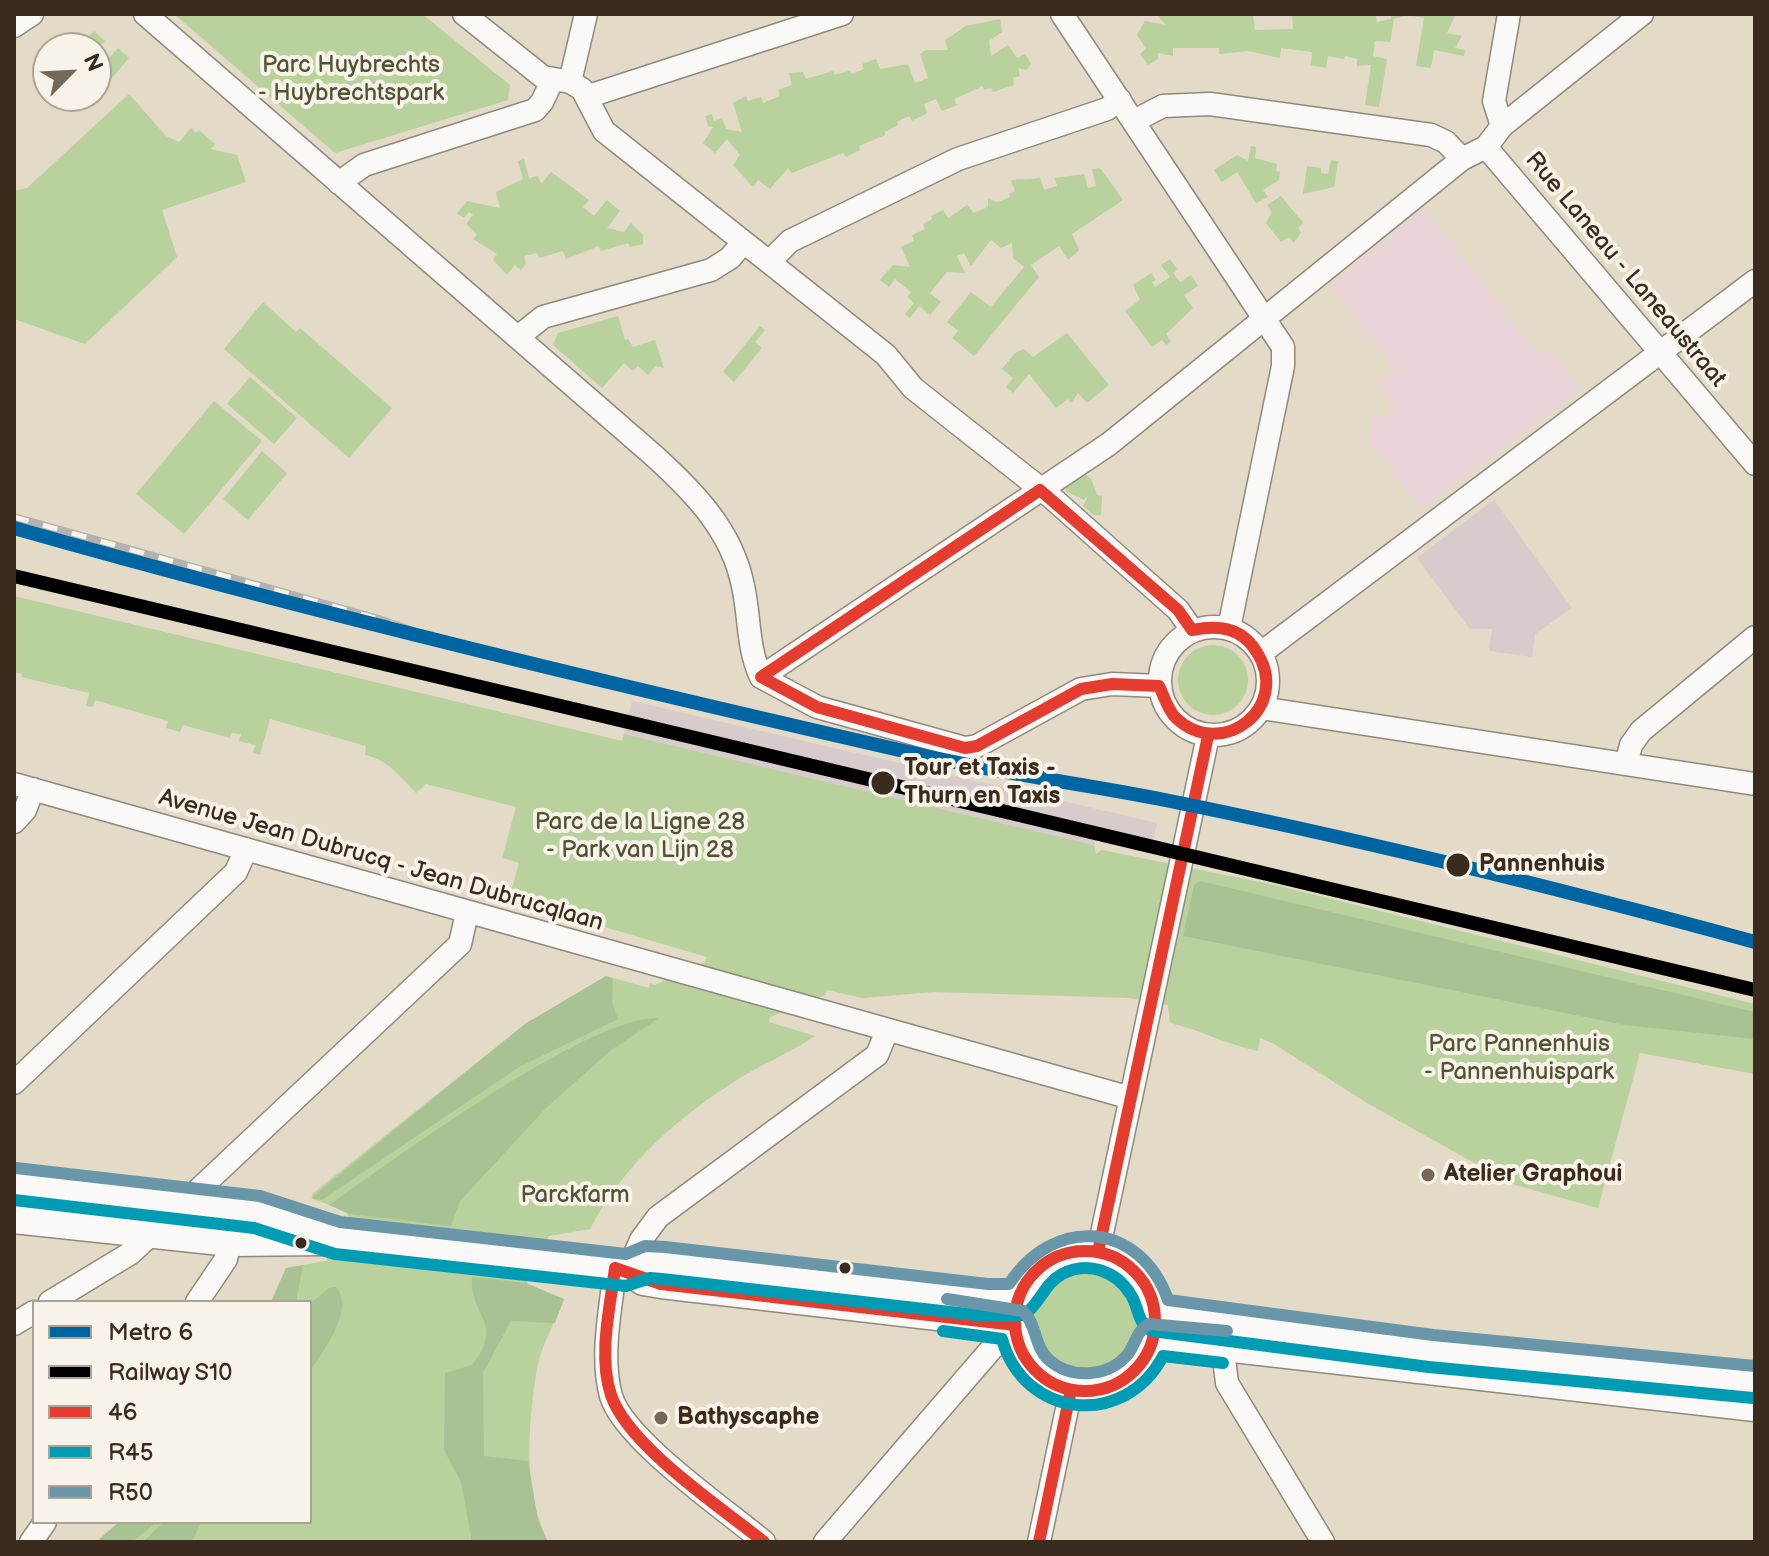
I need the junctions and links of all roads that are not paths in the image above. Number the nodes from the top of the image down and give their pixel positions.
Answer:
1 (32, 14) edge
2 (145, 14) edge
3 (464, 14) edge
4 (586, 14) edge
5 (842, 14) edge
6 (1062, 14) edge
7 (1509, 14) edge
8 (1642, 14) edge
9 (14, 26) edge
10 (561, 82) junction
11 (589, 96) junction
12 (1120, 100) junction
13 (1134, 121) junction
14 (1502, 126) junction
15 (1486, 147) junction
16 (1462, 159) junction
17 (339, 183) junction
18 (742, 244) junction
19 (769, 262) junction
20 (1755, 281) edge
21 (1267, 318) junction
22 (518, 337) junction
23 (1661, 352) junction
24 (1755, 464) edge
25 (1040, 490) junction
26 (1229, 628) junction
27 (1192, 630) junction
28 (1755, 637) edge
29 (1261, 653) junction
30 (761, 677) junction
31 (1159, 686) junction
32 (1261, 708) junction
33 (1208, 736) junction
34 (1626, 764) junction
35 (1755, 784) edge
36 (24, 787) edge
37 (14, 822) edge
38 (246, 849) junction
39 (467, 913) junction
40 (887, 1031) junction
41 (14, 1083) edge
42 (1131, 1098) junction
43 (14, 1184) edge
44 (186, 1203) junction
45 (14, 1219) edge
46 (152, 1234) junction
47 (337, 1238) junction
48 (230, 1242) junction
49 (1098, 1252) junction
50 (622, 1269) junction
51 (53, 1300) edge
52 (198, 1300) edge
53 (32, 1313) edge
54 (1017, 1322) junction
55 (14, 1324) edge
56 (1155, 1327) junction
57 (1221, 1336) junction
58 (1755, 1382) edge
59 (1071, 1390) junction
60 (1755, 1407) edge
61 (44, 1524) edge
62 (31, 1542) edge
63 (764, 1542) edge
64 (825, 1542) edge
65 (1039, 1542) edge
66 (1323, 1542) edge

1 - 9 street
2 - 17 street
3 - 10 street
4 - 10 street
5 - 11 street
6 - 12 street
7 - 14 street
8 - 14 street
10 - 11 street
10 - 17 street
11 - 18 street
12 - 13 street
12 - 19 street
13 - 16 street
13 - 21 street
14 - 15 street
15 - 16 street
15 - 23 street, Rue Laneau - Laneaustraat
16 - 21 street
17 - 22 street
18 - 19 street
18 - 22 street
19 - 25 street
20 - 23 street
21 - 25 street
21 - 26 street
22 - 30 street
23 - 24 street, Rue Laneau - Laneaustraat
23 - 29 street
25 - 27 street
25 - 30 street
26 - 27 street
26 - 29 street
27 - 31 street
28 - 34 street
29 - 32 street
30 - 31 street
31 - 33 street
32 - 33 street
32 - 34 street
33 - 42 street
34 - 35 street
36 - 37 street
36 - 38 street, Avenue Jean Dubrucq - Jean Dubrucqlaan
38 - 39 street, Avenue Jean Dubrucq - Jean Dubrucqlaan
38 - 41 street
39 - 40 street, Avenue Jean Dubrucq - Jean Dubrucqlaan
39 - 44 street
40 - 42 street, Avenue Jean Dubrucq - Jean Dubrucqlaan
40 - 50 street
42 - 49 street
43 - 44 main road
44 - 46 street
44 - 47 main road
45 - 46 main road
46 - 48 main road
46 - 51 street
47 - 48 main road
47 - 50 main road
48 - 52 street
49 - 54 main road
49 - 56 main road
50 - 54 main road
50 - 63 street
53 - 55 street
54 - 59 main road
54 - 64 street
56 - 57 main road
56 - 59 main road
57 - 58 main road
57 - 60 main road
57 - 66 street
59 - 65 street
61 - 62 street

